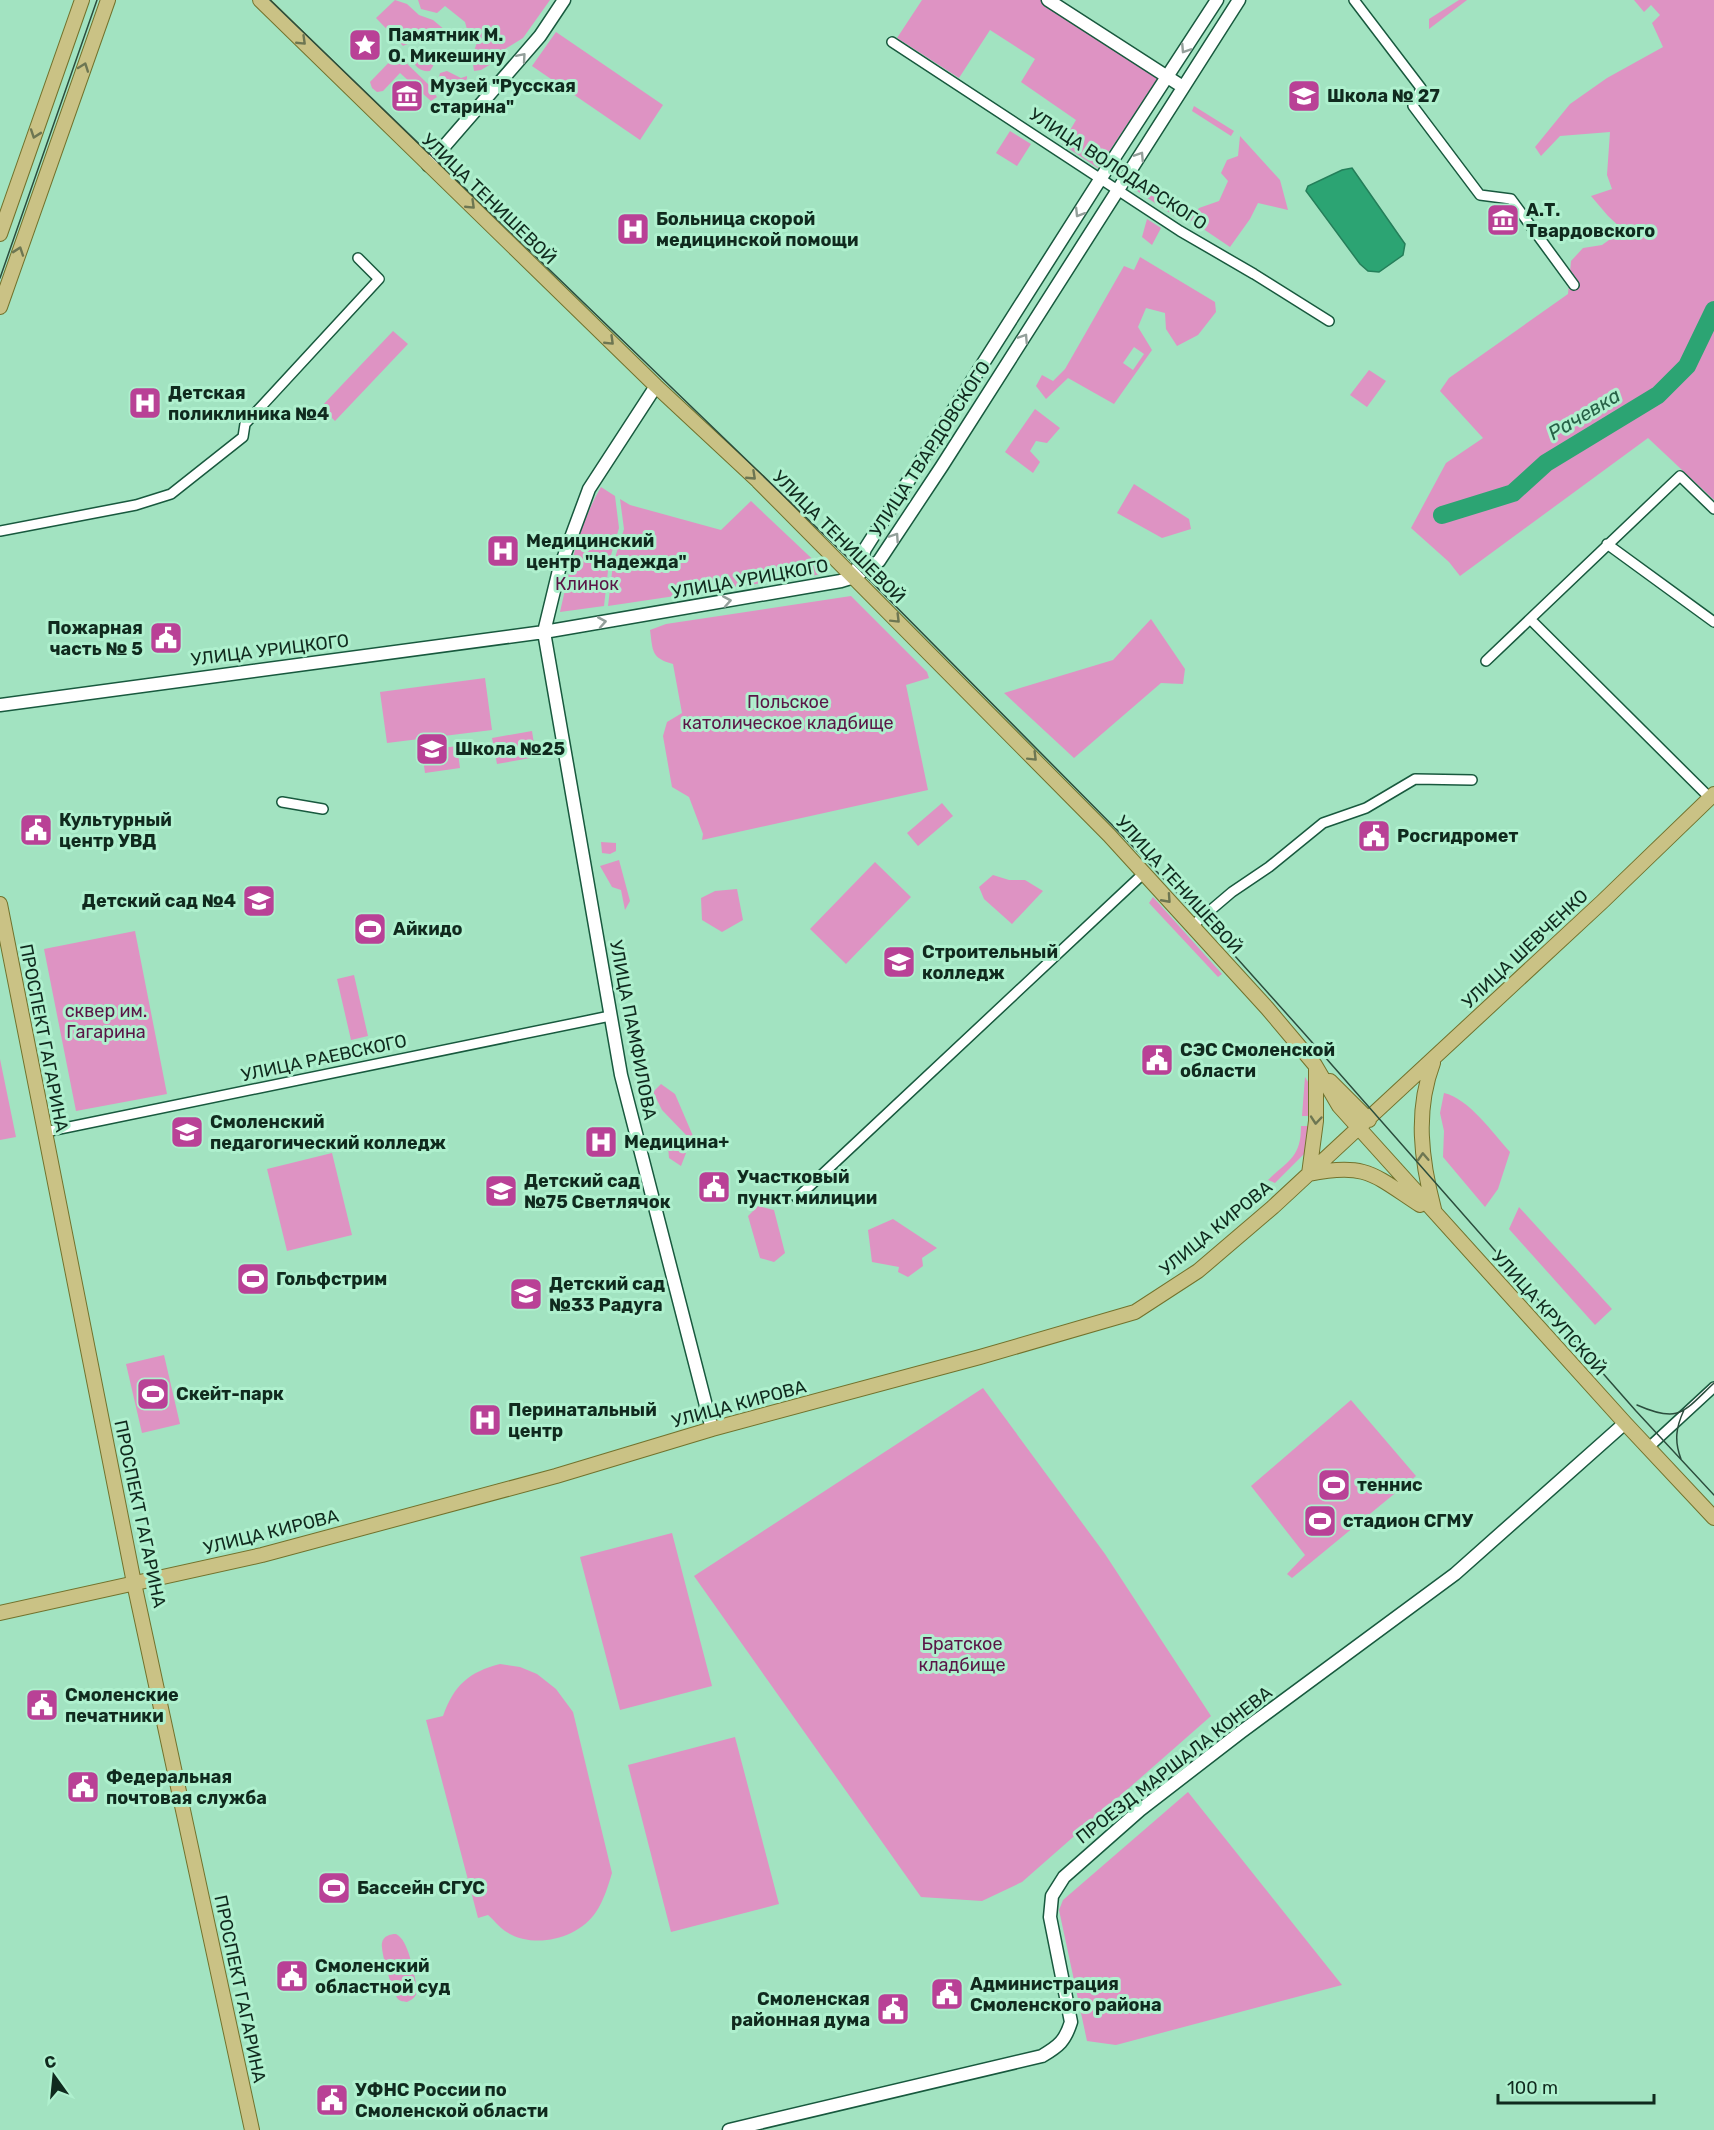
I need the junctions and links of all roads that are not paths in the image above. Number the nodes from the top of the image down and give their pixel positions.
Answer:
1 (82, 0) edge
2 (108, 0) edge
3 (260, 0) edge
4 (564, 0) edge
5 (1048, 0) edge
6 (1217, 0) edge
7 (1239, 0) edge
8 (1354, 0) edge
9 (891, 42) dead end
10 (1168, 75) junction
11 (1184, 87) junction
12 (428, 165) junction
13 (1101, 178) junction
14 (1118, 191) junction
15 (0, 234) edge
16 (358, 258) dead end
17 (1574, 285) dead end
18 (0, 307) edge
19 (1329, 321) dead end
20 (995, 347) junction
21 (1010, 359) junction
22 (656, 386) junction
23 (1714, 509) edge
24 (0, 531) edge
25 (1608, 544) junction
26 (854, 577) junction
27 (1530, 619) junction
28 (1714, 622) edge
29 (544, 632) junction
30 (1486, 661) dead end
31 (0, 705) edge
32 (1472, 780) dead end
33 (1712, 796) edge
34 (282, 802) dead end
35 (323, 809) dead end
36 (1144, 873) junction
37 (0, 904) edge
38 (1192, 926) junction
39 (610, 1016) junction
40 (1434, 1059) junction
41 (1315, 1065) junction
42 (1364, 1124) junction
43 (45, 1132) junction
44 (1309, 1174) junction
45 (797, 1198) dead end
46 (1435, 1214) junction
47 (1714, 1387) edge
48 (1625, 1424) junction
49 (712, 1429) junction
50 (1648, 1448) junction
51 (1714, 1518) edge
52 (134, 1583) junction
53 (0, 1613) edge
54 (252, 2130) edge
55 (729, 2130) edge

1 -> 15 main road
18 -> 2 main road
3 -> 12 main road, УЛИЦА ТЕНИШЕВОЙ
12 -> 4 street
5 - 10 street
6 -> 10 street, УЛИЦА ТВАРДОВСКОГО
7 - 11 street, УЛИЦА ТВАРДОВСКОГО
8 - 17 street
9 - 13 street, УЛИЦА ВОЛОДАРСКОГО
10 - 11 street
10 - 13 street, УЛИЦА ТВАРДОВСКОГО
14 -> 11 street, УЛИЦА ТВАРДОВСКОГО
12 -> 22 main road, УЛИЦА ТЕНИШЕВОЙ
13 - 14 street, УЛИЦА ВОЛОДАРСКОГО
13 -> 20 street, УЛИЦА ТВАРДОВСКОГО
14 - 19 street, УЛИЦА ВОЛОДАРСКОГО
21 -> 14 street, УЛИЦА ТВАРДОВСКОГО
16 - 24 street
20 - 21 street
20 - 26 street, УЛИЦА ТВАРДОВСКОГО
26 -> 21 street, УЛИЦА ТВАРДОВСКОГО
22 -> 26 main road, УЛИЦА ТЕНИШЕВОЙ
22 - 29 street
23 - 25 street
25 - 27 street
25 - 28 street
29 -> 26 street, УЛИЦА УРИЦКОГО
26 -> 36 main road, УЛИЦА ТЕНИШЕВОЙ
27 - 30 street
27 - 33 street
29 - 31 street, УЛИЦА УРИЦКОГО
29 - 39 street, УЛИЦА ПАМФИЛОВА
32 - 38 street
33 - 40 main road, УЛИЦА ШЕВЧЕНКО
34 - 35 street
36 -> 38 main road, УЛИЦА ТЕНИШЕВОЙ
36 - 45 street
37 - 43 main road, ПРОСПЕКТ ГАГАРИНА
38 - 41 main road, УЛИЦА ТЕНИШЕВОЙ
39 - 43 street, УЛИЦА РАЕВСКОГО
39 - 49 street, УЛИЦА ПАМФИЛОВА
40 - 42 main road, УЛИЦА ШЕВЧЕНКО
46 -> 40 main road
41 - 42 main road, УЛИЦА ТЕНИШЕВОЙ
41 -> 44 main road
42 - 44 main road, УЛИЦА КИРОВА
42 - 46 main road, УЛИЦА КРУПСКОЙ
43 - 52 main road, ПРОСПЕКТ ГАГАРИНА
44 - 46 main road
44 - 49 main road, УЛИЦА КИРОВА
46 - 48 main road, УЛИЦА КРУПСКОЙ
47 - 50 street
48 - 50 main road, УЛИЦА КРУПСКОЙ
48 - 55 street, ПРОЕЗД МАРШАЛА КОНЕВА
49 - 52 main road, УЛИЦА КИРОВА
50 - 51 main road, УЛИЦА КРУПСКОЙ
52 - 53 main road, УЛИЦА КИРОВА
52 - 54 main road, ПРОСПЕКТ ГАГАРИНА

